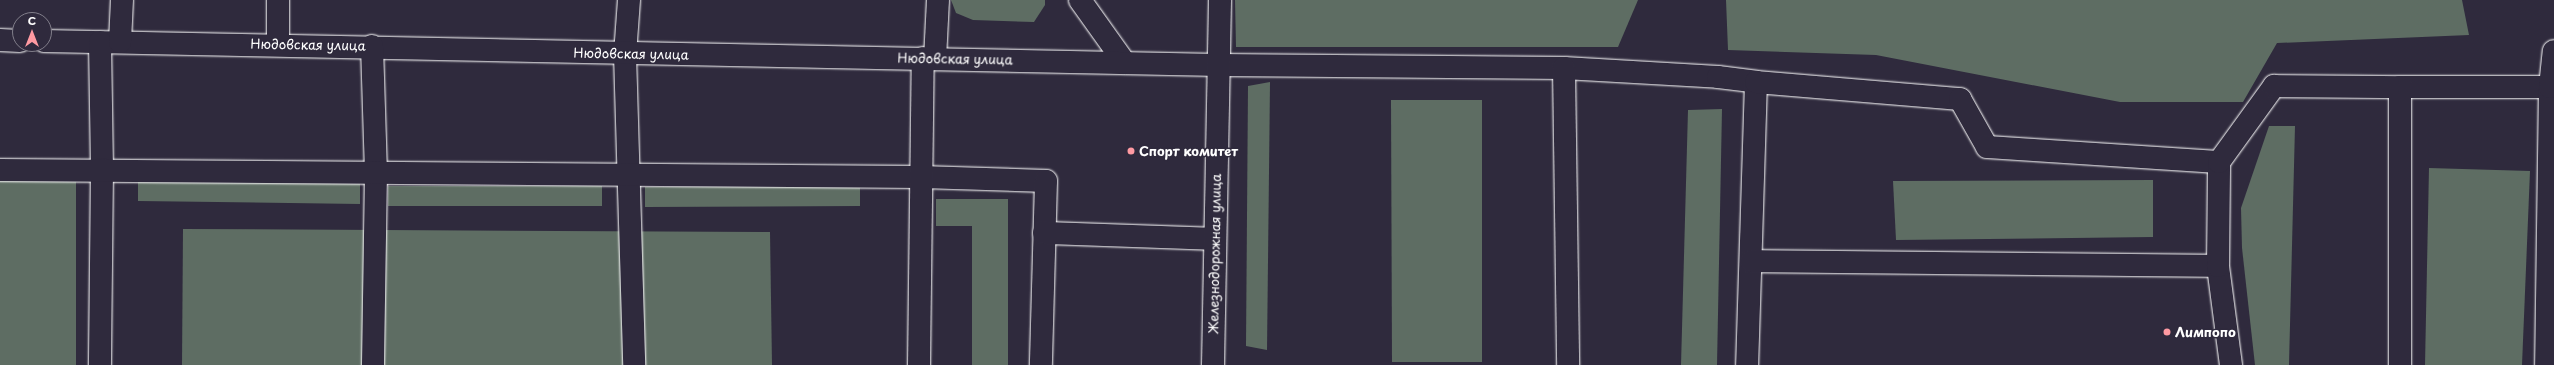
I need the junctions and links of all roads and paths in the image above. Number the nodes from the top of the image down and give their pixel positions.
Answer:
1 (122, 0) edge
2 (278, 0) edge
3 (629, 0) edge
4 (938, 0) edge
5 (1080, 0) edge
6 (1220, 0) edge
7 (0, 40) edge
8 (12, 41) edge
9 (52, 41) edge
10 (110, 42) junction
11 (278, 45) junction
12 (372, 46) junction
13 (2554, 50) edge
14 (625, 54) junction
15 (929, 59) junction
16 (1125, 63) junction
17 (1219, 65) junction
18 (1564, 68) junction
19 (1756, 82) junction
20 (2400, 87) junction
21 (2550, 87) junction
22 (2219, 162) junction
23 (102, 169) junction
24 (0, 170) edge
25 (376, 172) junction
26 (629, 176) junction
27 (921, 176) junction
28 (1044, 233) junction
29 (1214, 239) junction
30 (1751, 261) junction
31 (2218, 266) junction
32 (100, 365) edge
33 (373, 365) edge
34 (634, 365) edge
35 (918, 365) edge
36 (1041, 365) edge
37 (1213, 365) edge
38 (1568, 365) edge
39 (1747, 365) edge
40 (2231, 365) edge
41 (2400, 365) edge
42 (2546, 365) edge

1 - 10 street
2 - 11 street
3 - 14 street
4 - 15 street
5 - 16 street
6 - 17 street, Железнодорожная улица
7 - 8 street
9 - 10 street, Нюдовская улица
10 - 11 street, Нюдовская улица
10 - 23 street
11 - 12 street, Нюдовская улица
12 - 14 street, Нюдовская улица
12 - 25 street
13 - 21 street
14 - 15 street, Нюдовская улица
14 - 26 street
15 - 16 street, Нюдовская улица
15 - 27 street
16 - 17 street, Нюдовская улица
17 - 18 street, Нюдовская улица
17 - 29 street, Железнодорожная улица
18 - 19 street, Нюдовская улица
18 - 38 street
19 - 22 street, Нюдовская улица
19 - 30 street
20 - 21 street
20 - 22 street
20 - 41 street
21 - 42 street
22 - 31 street
23 - 24 street
23 - 25 street
23 - 32 street
25 - 26 street
25 - 33 street
26 - 27 street
26 - 34 street
27 - 28 street
27 - 35 street
28 - 29 street
28 - 36 street
29 - 37 street, Железнодорожная улица
30 - 31 street
30 - 39 street
31 - 40 street

